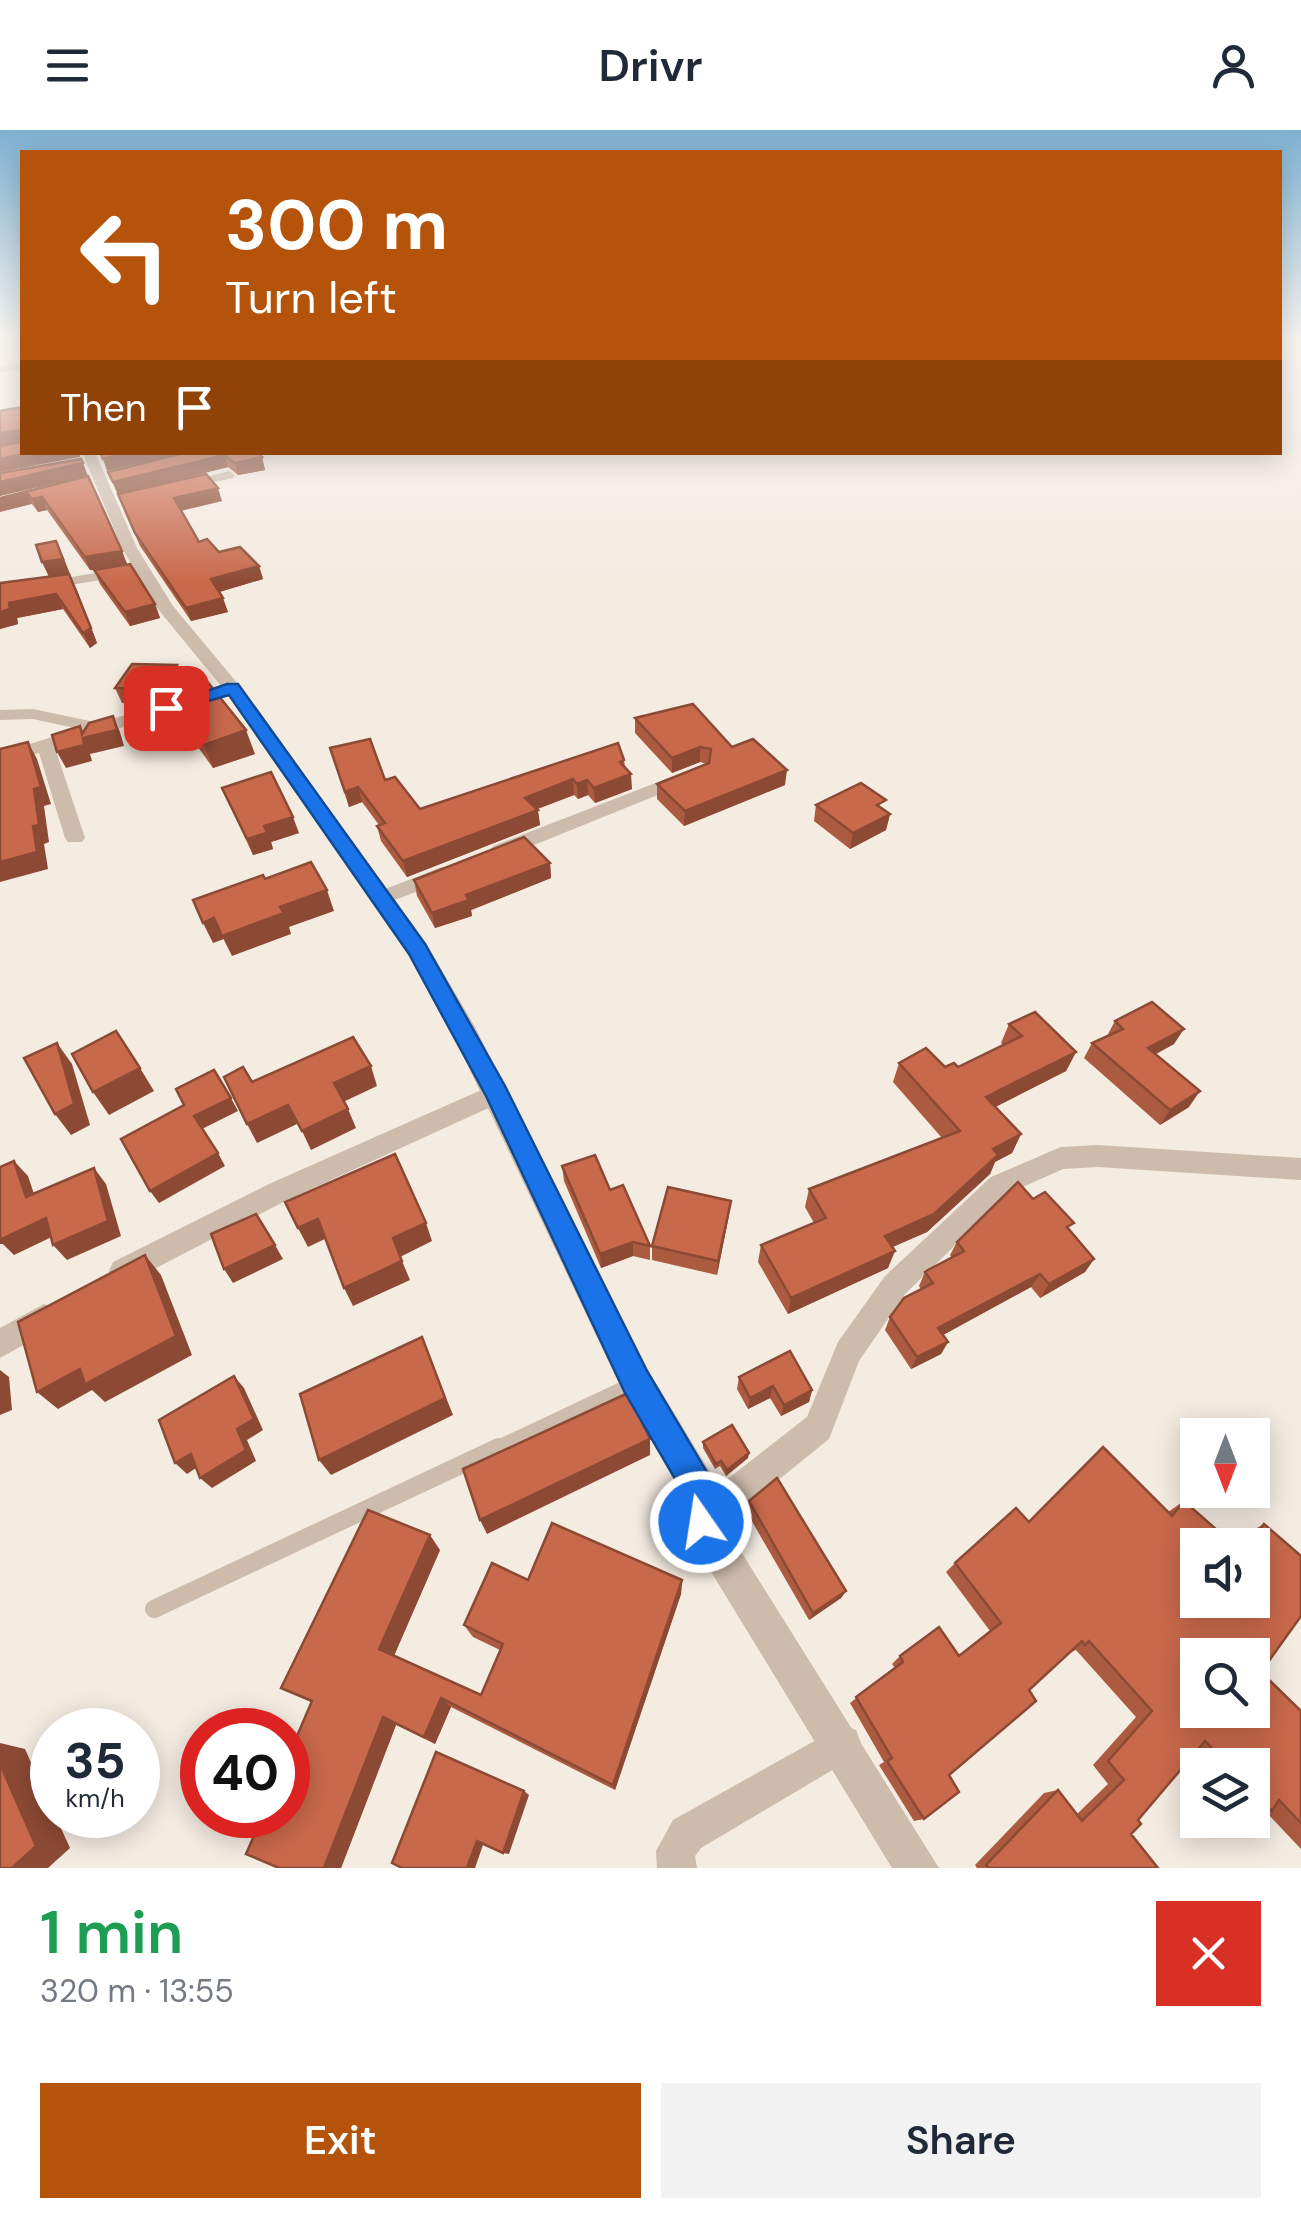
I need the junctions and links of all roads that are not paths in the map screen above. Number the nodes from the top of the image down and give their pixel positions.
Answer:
1 (230, 475) edge
2 (98, 478) edge
3 (160, 490) edge
4 (138, 570) junction
5 (0, 593) edge
6 (232, 688) junction
7 (0, 715) edge
8 (101, 728) junction
9 (45, 743) junction
10 (0, 759) edge
11 (701, 772) edge
12 (75, 838) dead end
13 (382, 898) junction
14 (496, 1093) junction
15 (1301, 1169) edge
16 (105, 1281) edge
17 (60, 1308) edge
18 (0, 1344) edge
19 (636, 1382) junction
20 (701, 1522) junction
21 (154, 1609) dead end
22 (843, 1744) junction
23 (677, 1868) edge
24 (918, 1868) edge

1 - 3 street
2 - 4 street
4 - 5 street
4 - 6 street
6 - 8 street
6 - 13 street
7 - 8 street
8 - 9 street
9 - 10 street
9 - 12 street
11 - 13 street
13 - 14 street
14 - 16 street
14 - 19 street
15 - 20 street
17 - 18 street
19 - 20 street
19 - 21 lane
20 - 22 street
22 - 23 street
22 - 24 street

